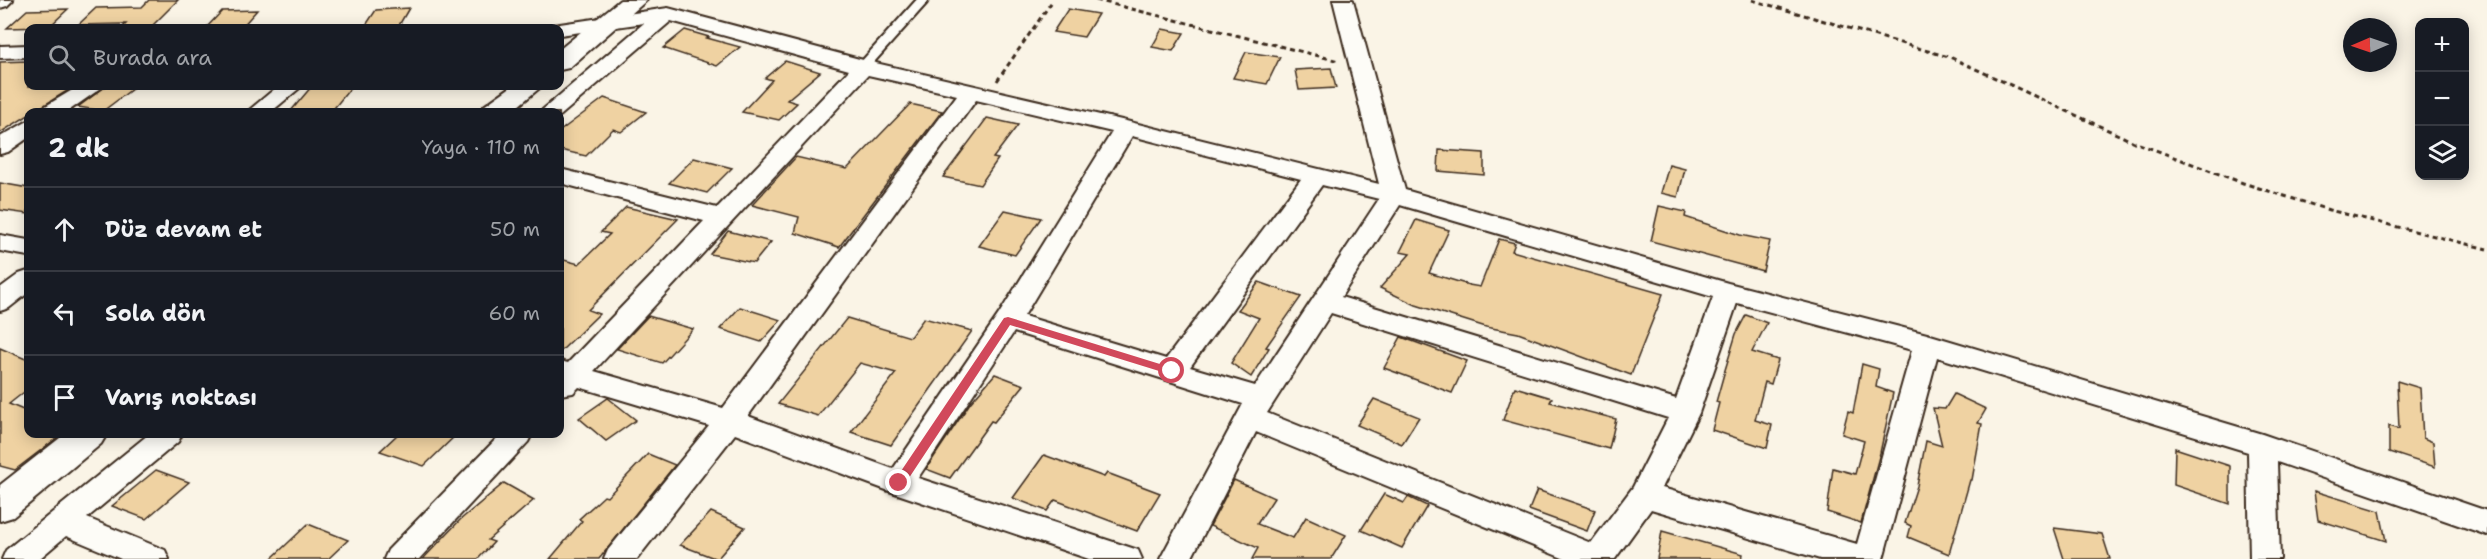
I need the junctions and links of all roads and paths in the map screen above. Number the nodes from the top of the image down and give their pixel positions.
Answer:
1 (635, 0) edge
2 (923, 0) edge
3 (1053, 0) edge
4 (1096, 0) edge
5 (1343, 0) edge
6 (1752, 0) edge
7 (675, 7) edge
8 (610, 23) junction
9 (564, 29) edge
10 (24, 51) edge
11 (0, 52) edge
12 (564, 59) edge
13 (1360, 66) junction
14 (862, 67) junction
15 (87, 90) edge
16 (286, 90) edge
17 (524, 90) edge
18 (978, 95) junction
19 (58, 108) edge
20 (263, 108) edge
21 (499, 108) edge
22 (556, 108) edge
23 (1126, 128) junction
24 (24, 131) edge
25 (0, 147) edge
26 (1316, 176) junction
27 (564, 177) edge
28 (1394, 195) junction
29 (721, 217) junction
30 (0, 243) edge
31 (24, 247) edge
32 (2487, 249) edge
33 (24, 283) edge
34 (1728, 292) junction
35 (0, 302) edge
36 (1324, 302) junction
37 (1008, 321) junction
38 (1927, 344) junction
39 (1172, 371) junction
40 (564, 378) edge
41 (1255, 409) junction
42 (1685, 413) junction
43 (729, 421) junction
44 (84, 438) edge
45 (163, 438) edge
46 (514, 438) edge
47 (2262, 445) junction
48 (899, 483) junction
49 (1644, 495) junction
50 (0, 506) edge
51 (61, 521) junction
52 (2487, 523) edge
53 (17, 559) edge
54 (154, 559) edge
55 (399, 559) edge
56 (619, 559) edge
57 (1127, 559) edge
58 (1175, 559) edge
59 (1598, 559) edge
60 (1866, 559) edge
61 (2265, 559) edge

1 - 8 street
2 - 14 lane
3 - 18 path
4 - 13 path
5 - 13 street
6 - 32 path
7 - 8 street
7 - 14 street
7 - 22 street
8 - 9 street
8 - 12 street
10 - 11 street
13 - 28 street
14 - 18 street
14 - 29 street
15 - 19 street
16 - 20 street
17 - 21 street
18 - 23 street
18 - 43 street
23 - 26 street
23 - 37 street
24 - 25 street
26 - 28 street
26 - 39 street
27 - 29 street
28 - 34 street
28 - 36 street
29 - 40 street
30 - 31 street
33 - 35 street
34 - 38 street
34 - 42 street
36 - 41 street
36 - 42 street
37 - 39 street
37 - 48 street
38 - 47 street
38 - 60 street
39 - 41 street
40 - 43 street
41 - 58 street
41 - 59 street
42 - 49 street
43 - 48 street
43 - 56 street
44 - 50 street
45 - 51 street
46 - 55 street
47 - 52 street
47 - 61 street
48 - 57 street
49 - 59 street
49 - 60 street
51 - 53 street
51 - 54 street

